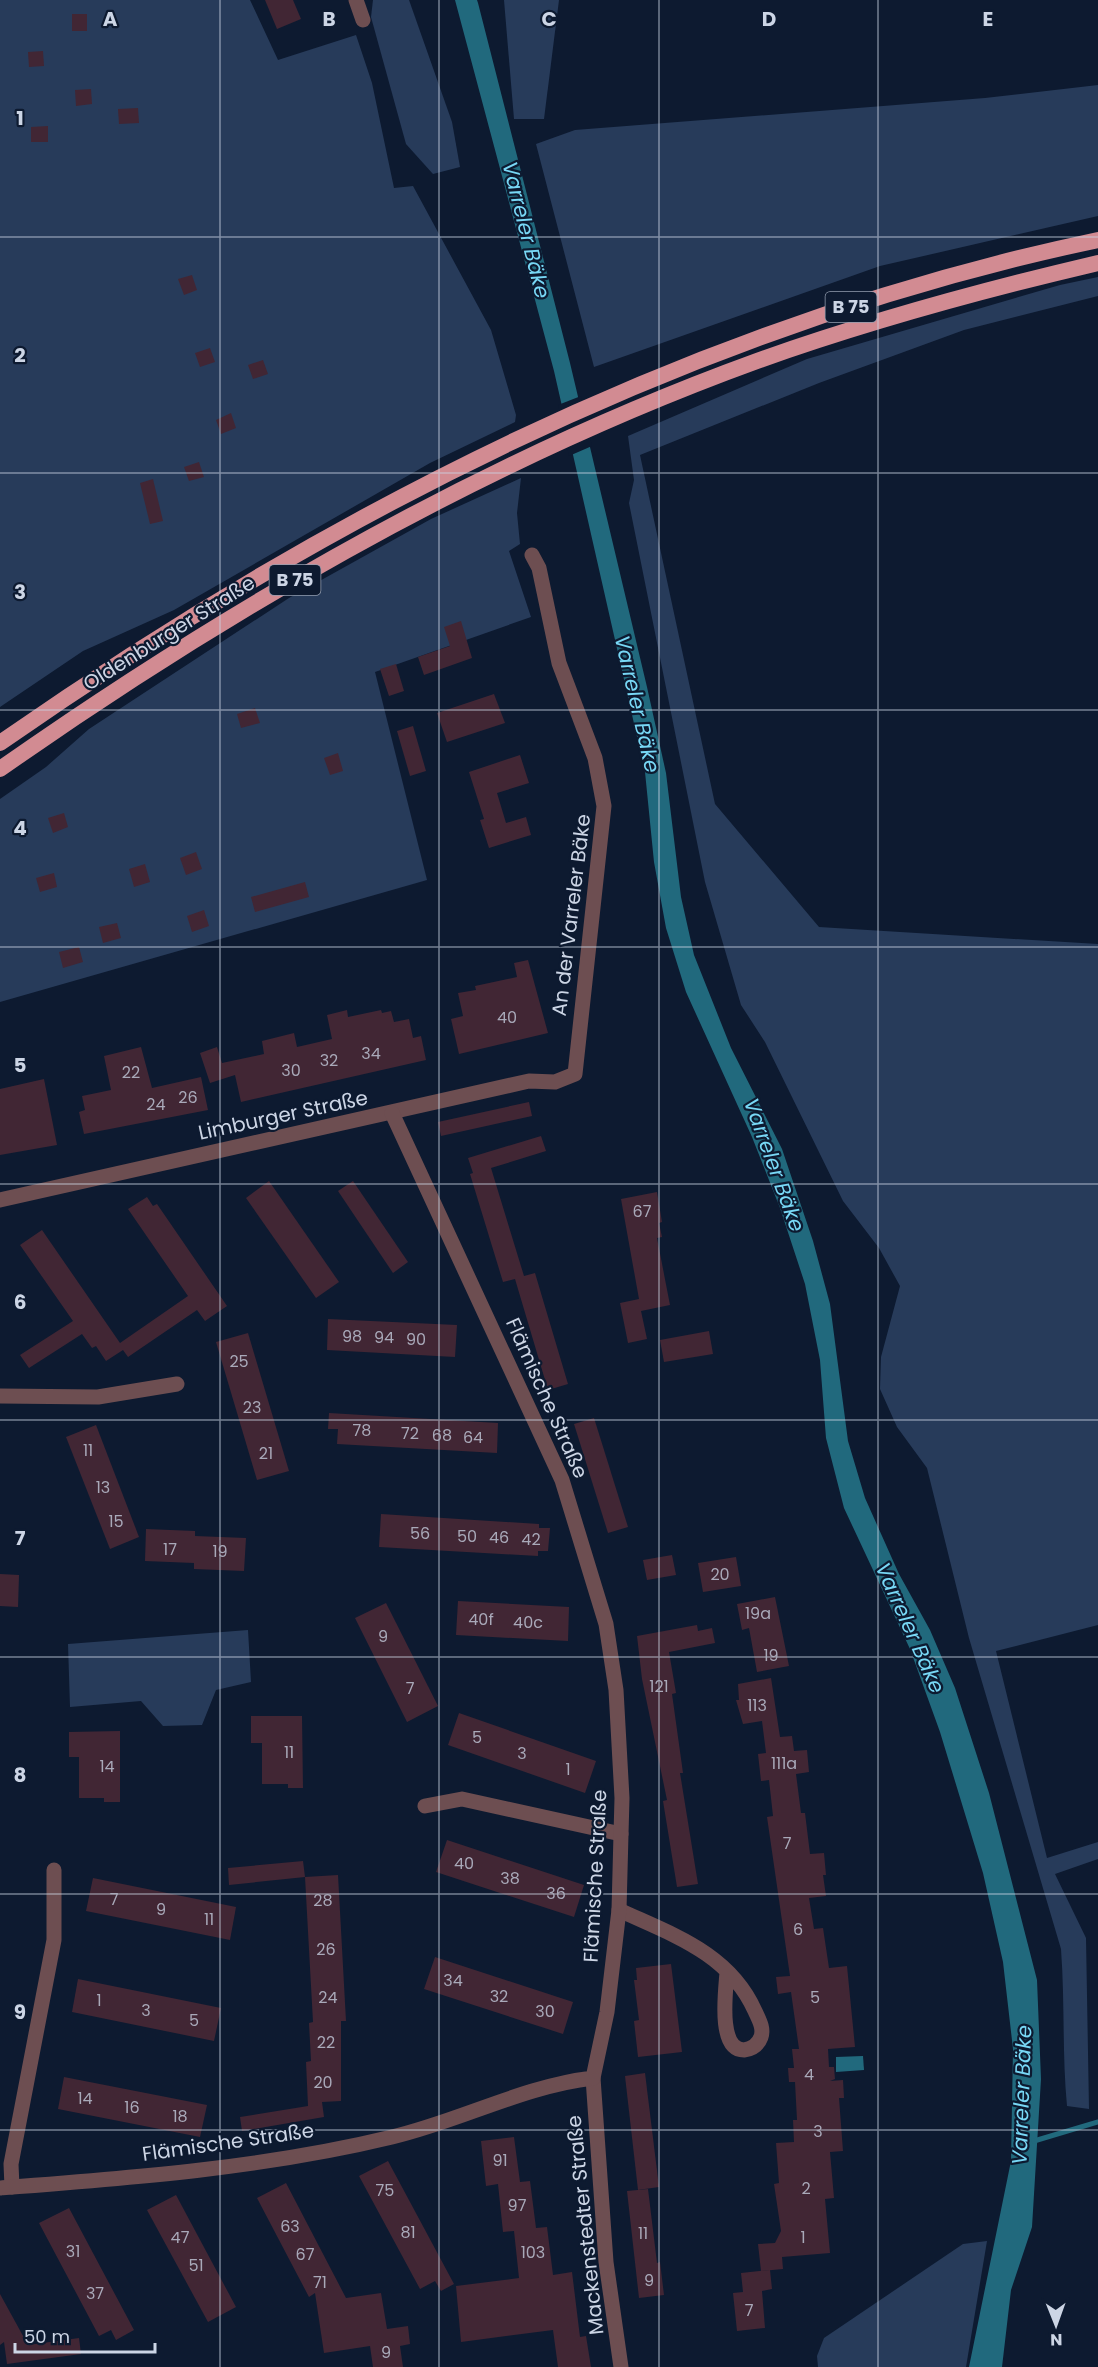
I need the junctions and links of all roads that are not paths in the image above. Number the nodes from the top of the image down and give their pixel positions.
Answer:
1 (356, 0) edge
2 (363, 20) dead end
3 (1098, 240) edge
4 (1098, 263) edge
5 (532, 555) dead end
6 (0, 743) edge
7 (0, 768) edge
8 (575, 1074) joint
9 (393, 1113) junction
10 (0, 1200) edge
11 (177, 1384) dead end
12 (0, 1396) edge
13 (425, 1806) dead end
14 (621, 1834) junction
15 (54, 1870) dead end
16 (619, 1910) junction
17 (727, 1972) dead end
18 (593, 2078) junction
19 (6, 2188) edge
20 (621, 2367) edge

1 - 2 street
3 - 6 highway, Oldenburger Straße / B 75
4 - 7 highway, Oldenburger Straße / B 75
5 - 8 street, An der Varreler Bäke
8 - 9 street, Limburger Straße
9 - 10 street, Limburger Straße
9 - 14 street, Flämische Straße
11 - 12 street
13 - 14 street
14 - 16 street, Flämische Straße
15 - 19 street
16 - 17 street
16 - 18 street, Flämische Straße
18 - 19 street, Flämische Straße
18 - 20 street, Mackenstedter Straße

